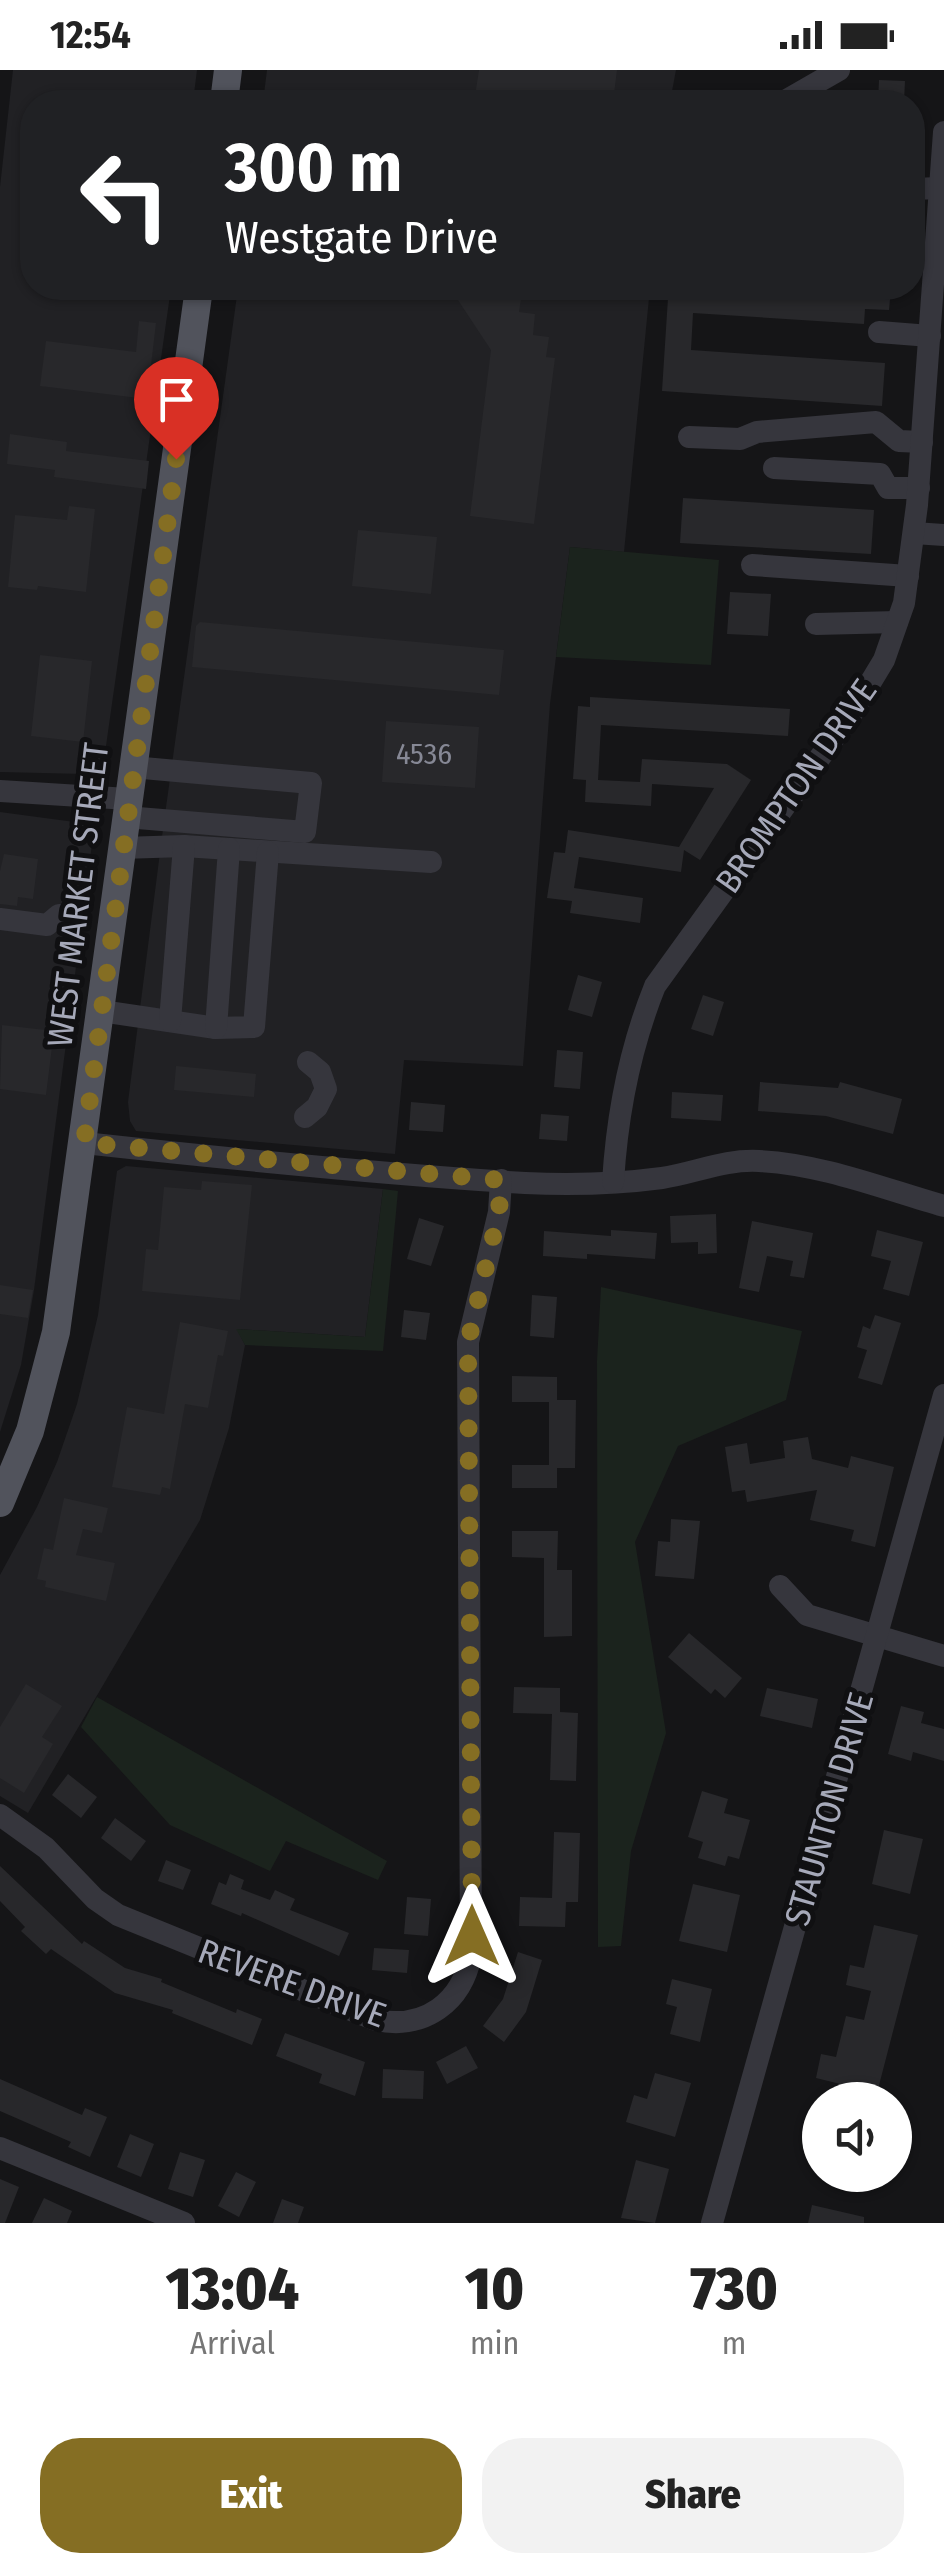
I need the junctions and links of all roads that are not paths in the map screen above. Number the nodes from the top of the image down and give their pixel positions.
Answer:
1 (839, 70) edge
2 (804, 90) edge
3 (944, 132) edge
4 (925, 188) edge
5 (940, 188) junction
6 (941, 224) edge
7 (197, 300) edge
8 (880, 332) dead end
9 (930, 336) junction
10 (936, 379) edge
11 (689, 436) dead end
12 (922, 442) junction
13 (774, 468) dead end
14 (919, 488) junction
15 (914, 533) junction
16 (944, 534) edge
17 (752, 565) dead end
18 (908, 576) junction
19 (897, 622) junction
20 (816, 624) dead end
21 (132, 767) junction
22 (0, 791) edge
23 (127, 808) junction
24 (184, 846) junction
25 (122, 848) junction
26 (229, 849) junction
27 (268, 852) junction
28 (432, 862) dead end
29 (59, 915) dead end
30 (0, 920) edge
31 (101, 1011) junction
32 (170, 1020) junction
33 (216, 1028) junction
34 (308, 1062) dead end
35 (305, 1117) dead end
36 (84, 1143) junction
37 (501, 1180) junction
38 (613, 1182) junction
39 (944, 1206) edge
40 (944, 1396) edge
41 (0, 1503) edge
42 (780, 1586) dead end
43 (877, 1637) junction
44 (944, 1656) edge
45 (0, 1815) edge
46 (0, 2148) edge
47 (184, 2223) edge
48 (712, 2223) edge

1 - 2 street
3 - 5 street, BROMPTON DRIVE
4 - 5 street
5 - 6 street, BROMPTON DRIVE
6 - 9 street, BROMPTON DRIVE
7 - 21 main road, WEST MARKET STREET
8 - 9 street
9 - 10 street, BROMPTON DRIVE
10 - 12 street, BROMPTON DRIVE
11 - 12 street
12 - 14 street, BROMPTON DRIVE
13 - 14 street
14 - 15 street, BROMPTON DRIVE
15 - 16 street
15 - 18 street, BROMPTON DRIVE
17 - 18 street
18 - 19 street, BROMPTON DRIVE
19 - 20 street
19 - 38 street, BROMPTON DRIVE
21 - 23 main road, WEST MARKET STREET
21 - 23 street
22 - 23 street
23 - 25 main road, WEST MARKET STREET
24 - 25 street
24 - 26 street
24 - 32 street
25 - 31 main road, WEST MARKET STREET
26 - 27 street
26 - 33 street
27 - 28 street
27 - 33 street
29 - 30 street
31 - 32 street
31 - 36 main road, WEST MARKET STREET
32 - 33 street
34 - 35 street
36 - 37 street
36 - 41 main road, WEST MARKET STREET
37 - 38 street
37 - 45 street, REVERE DRIVE
38 - 39 street
40 - 43 street, STAUNTON DRIVE
42 - 43 street
43 - 44 street
43 - 48 street, STAUNTON DRIVE
46 - 47 street

